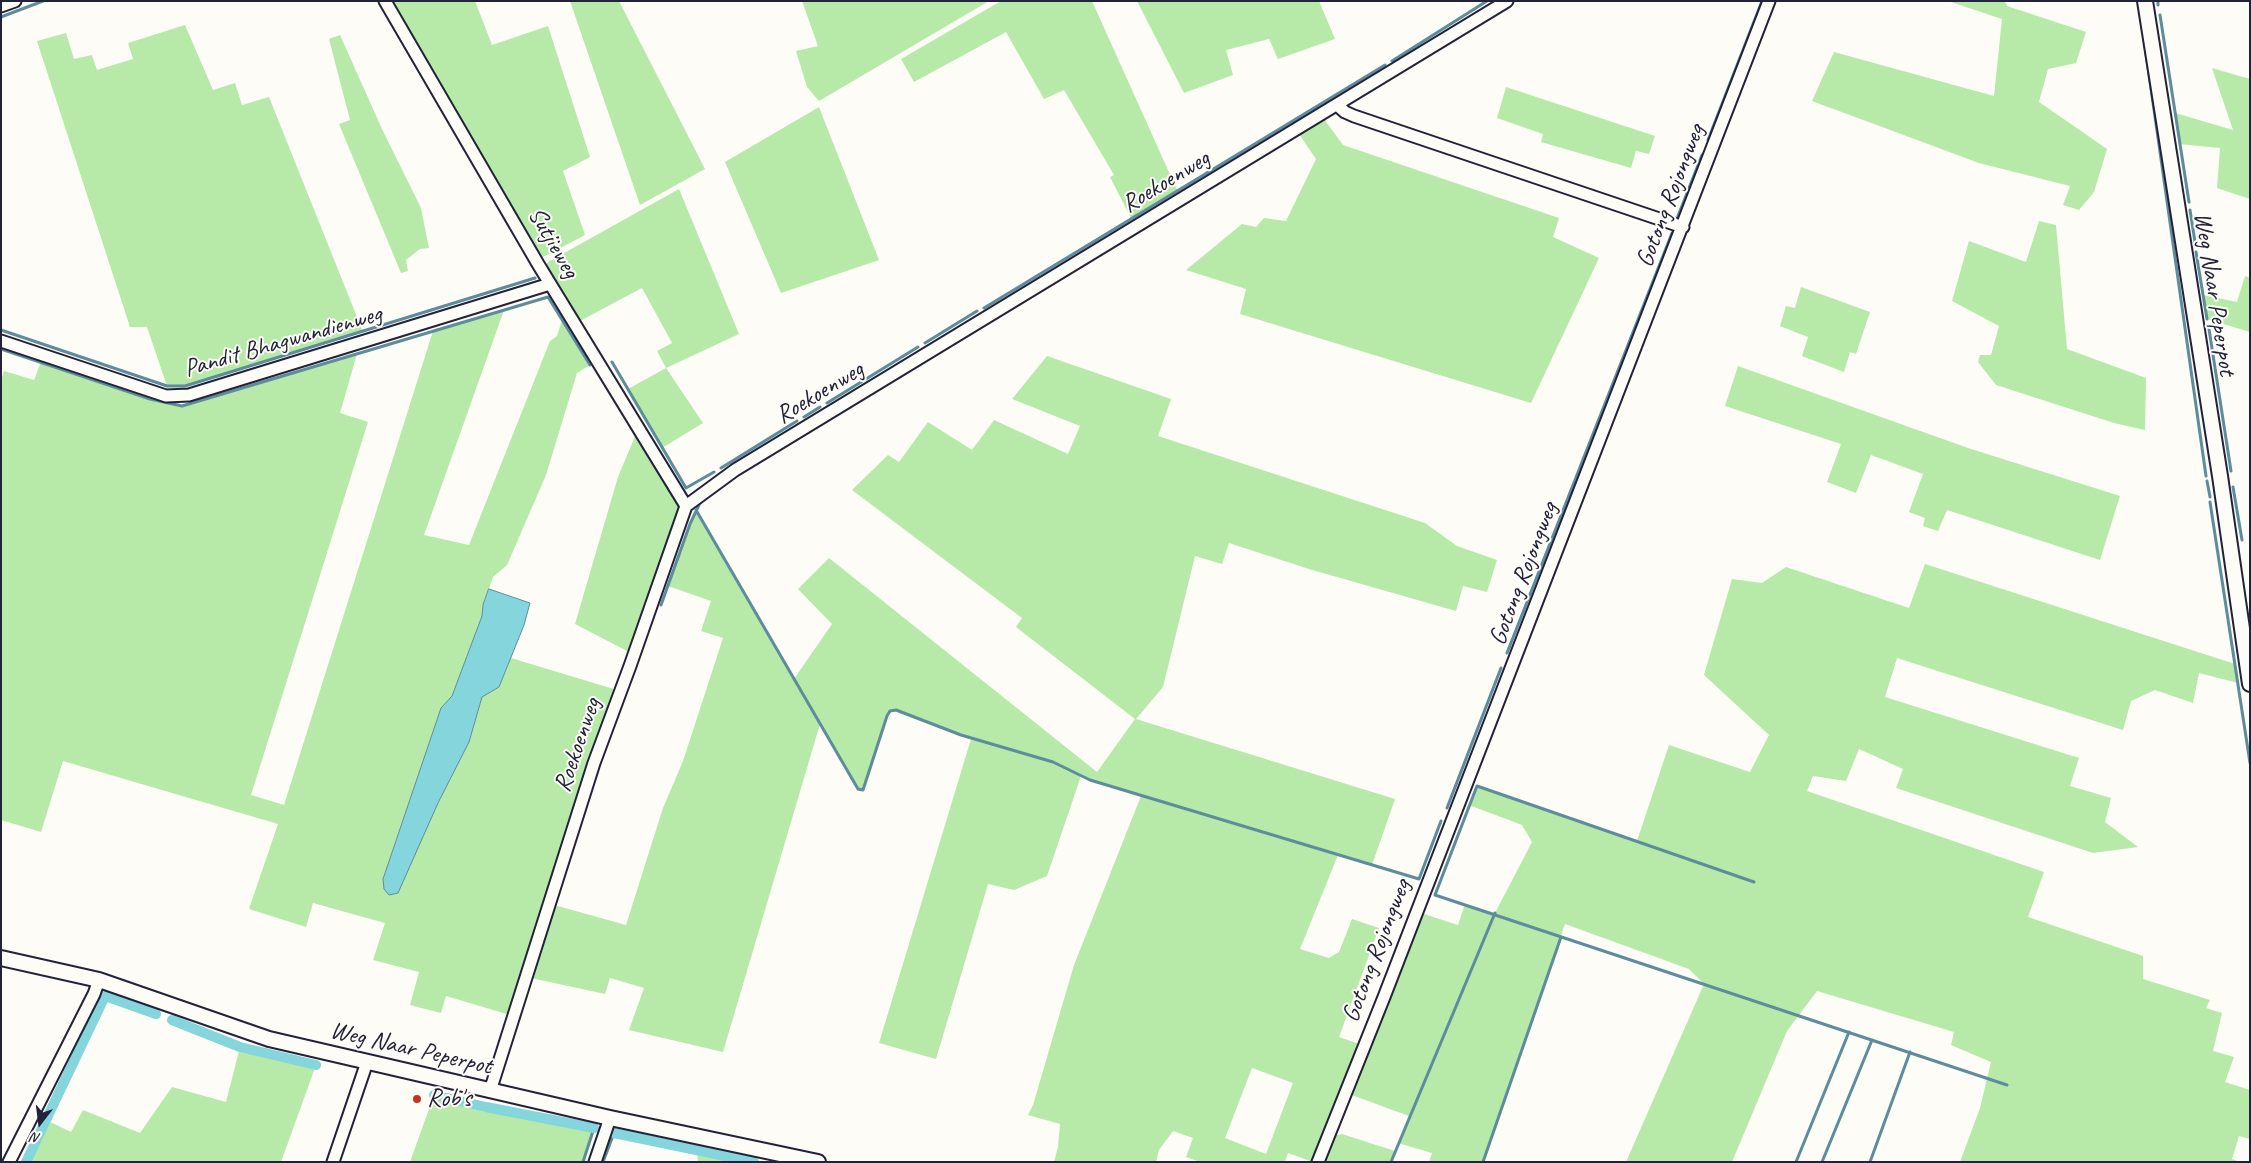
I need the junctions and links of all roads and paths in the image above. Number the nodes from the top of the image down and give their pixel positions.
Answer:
1 (15, 1) edge
2 (386, 1) edge
3 (1769, 1) edge
4 (2145, 1) edge
5 (1505, 2) edge
6 (1, 6) edge
7 (1337, 105) junction
8 (1683, 227) junction
9 (550, 284) junction
10 (1, 340) edge
11 (686, 506) junction
12 (2250, 684) edge
13 (1, 958) edge
14 (99, 980) junction
15 (367, 1062) junction
16 (490, 1091) junction
17 (610, 1118) junction
18 (10, 1162) edge
19 (333, 1162) edge
20 (595, 1162) edge
21 (818, 1162) edge
22 (1318, 1162) edge

1 - 6 street
2 - 9 street, Sutjieweg
3 - 8 street, Gotong Rojongweg
4 - 12 street, Weg Naar Peperpot
5 - 7 street, Roekoenweg
7 - 8 street
7 - 11 street, Roekoenweg
8 - 22 street, Gotong Rojongweg
9 - 10 street, Pandit Bhagwandienweg
9 - 11 street, Sutjieweg
11 - 16 street, Roekoenweg
13 - 14 street, Weg Naar Peperpot
14 - 15 street, Weg Naar Peperpot
14 - 18 street
15 - 16 street, Weg Naar Peperpot
15 - 19 street
16 - 17 street, Weg Naar Peperpot
17 - 20 street
17 - 21 street, Weg Naar Peperpot

